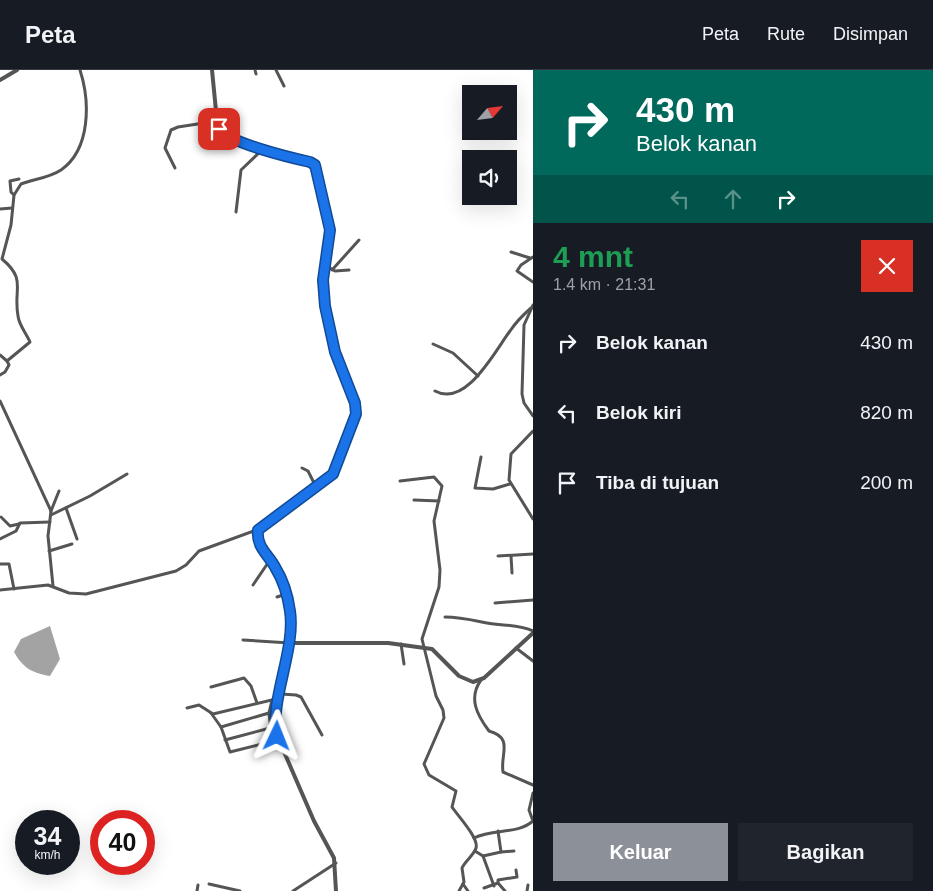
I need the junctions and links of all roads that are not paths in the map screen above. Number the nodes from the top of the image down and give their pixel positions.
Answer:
1 (17, 70) edge
2 (80, 70) edge
3 (212, 70) edge
4 (276, 70) edge
5 (0, 80) edge
6 (284, 86) dead end
7 (217, 122) junction
8 (263, 149) junction
9 (175, 168) dead end
10 (19, 179) dead end
11 (14, 196) junction
12 (12, 208) junction
13 (0, 210) edge
14 (236, 212) dead end
15 (359, 240) dead end
16 (511, 252) dead end
17 (1, 258) edge
18 (532, 258) edge
19 (325, 265) junction
20 (332, 270) junction
21 (349, 270) dead end
22 (533, 282) edge
23 (532, 306) edge
24 (433, 344) dead end
25 (0, 355) edge
26 (8, 361) junction
27 (0, 375) edge
28 (478, 376) junction
29 (435, 391) dead end
30 (0, 401) edge
31 (533, 416) edge
32 (533, 431) edge
33 (481, 457) dead end
34 (302, 468) dead end
35 (127, 474) dead end
36 (400, 481) dead end
37 (510, 484) junction
38 (316, 487) junction
39 (59, 491) dead end
40 (414, 500) dead end
41 (439, 501) junction
42 (66, 508) junction
43 (51, 513) junction
44 (1, 517) edge
45 (533, 519) edge
46 (50, 522) junction
47 (20, 524) junction
48 (259, 529) junction
49 (0, 539) edge
50 (77, 539) dead end
51 (72, 544) dead end
52 (49, 551) junction
53 (533, 554) edge
54 (498, 556) dead end
55 (511, 556) junction
56 (270, 560) junction
57 (0, 564) edge
58 (512, 573) dead end
59 (253, 585) dead end
60 (53, 586) junction
61 (14, 589) junction
62 (0, 590) edge
63 (286, 594) junction
64 (277, 597) dead end
65 (533, 600) edge
66 (496, 603) dead end
67 (445, 616) dead end
68 (533, 632) edge
69 (243, 640) dead end
70 (290, 642) junction
71 (401, 644) junction
72 (424, 647) junction
73 (516, 648) junction
74 (533, 661) edge
75 (404, 664) dead end
76 (481, 680) junction
77 (211, 687) dead end
78 (280, 696) junction
79 (272, 700) junction
80 (257, 704) junction
81 (187, 708) dead end
82 (211, 713) junction
83 (269, 713) junction
84 (221, 727) junction
85 (270, 728) junction
86 (322, 735) dead end
87 (225, 740) junction
88 (278, 740) junction
89 (272, 741) junction
90 (533, 785) edge
91 (533, 793) edge
92 (533, 821) edge
93 (498, 831) junction
94 (474, 838) junction
95 (475, 851) junction
96 (514, 851) dead end
97 (501, 852) junction
98 (483, 856) junction
99 (336, 863) junction
100 (516, 870) dead end
101 (209, 884) dead end
102 (463, 884) junction
103 (498, 884) junction
104 (198, 885) dead end
105 (528, 885) dead end
106 (494, 886) junction
107 (484, 888) dead end
108 (197, 891) edge
109 (240, 891) edge
110 (293, 891) edge
111 (336, 891) edge
112 (458, 891) edge
113 (468, 891) edge
114 (505, 891) edge
115 (527, 891) edge

1 - 5 street
2 - 11 street
3 - 7 street
4 - 6 street
7 - 8 street
7 - 9 street
8 - 14 street
8 - 19 street
10 - 11 street
11 - 12 street
12 - 13 street
12 - 17 street
15 - 20 street
16 - 18 street
17 - 26 street
18 - 22 street
19 - 20 street
19 - 38 street
20 - 21 street
23 - 28 street
23 - 31 street
24 - 28 street
25 - 26 street
26 - 27 street
28 - 29 street
30 - 43 street
32 - 37 street
33 - 37 street
34 - 38 street
35 - 42 street
36 - 41 street
37 - 45 street
38 - 48 street
39 - 43 street
40 - 41 street
41 - 72 street
42 - 43 street
42 - 50 street
43 - 46 street
44 - 47 street
46 - 47 street
46 - 52 street
47 - 49 street
48 - 56 street
48 - 60 street
51 - 52 street
52 - 60 street
53 - 55 street
54 - 55 street
55 - 58 street
56 - 59 street
56 - 63 street
57 - 61 street
60 - 61 street
61 - 62 street
63 - 64 street
63 - 70 street
65 - 66 street
67 - 68 street
68 - 73 street
69 - 70 street
70 - 71 street
70 - 78 street
71 - 72 street
71 - 75 street
72 - 76 street
72 - 94 street
73 - 74 street
73 - 76 street
76 - 90 street
77 - 80 street
78 - 79 street
78 - 86 street
78 - 88 street
79 - 80 street
79 - 83 street
80 - 82 street
81 - 82 street
82 - 84 street
83 - 84 street
83 - 85 street
84 - 87 street
85 - 87 street
85 - 89 street
87 - 89 street
88 - 89 street
88 - 99 street
91 - 92 street
92 - 93 street
93 - 94 street
93 - 97 street
94 - 95 street
95 - 98 street
95 - 102 street
96 - 97 street
97 - 98 street
98 - 106 street
99 - 110 street
99 - 111 street
100 - 103 street
101 - 109 street
102 - 112 street
102 - 113 street
103 - 106 street
103 - 114 street
104 - 108 street
105 - 115 street
106 - 107 street

